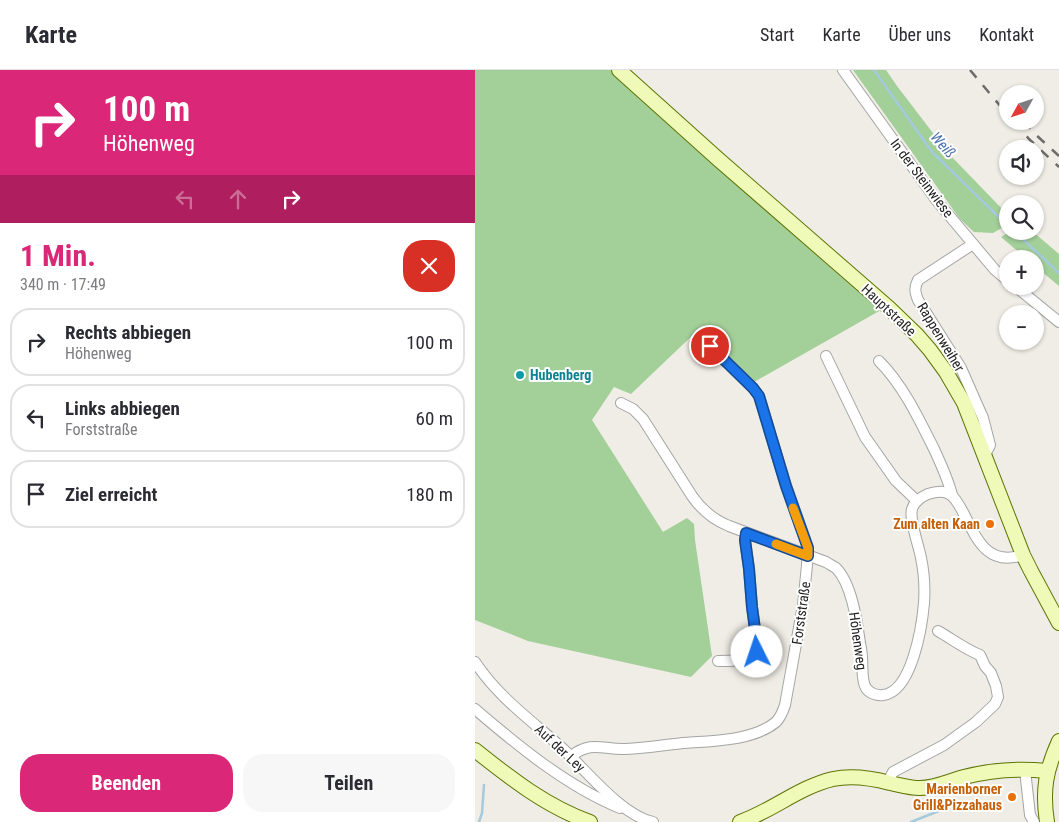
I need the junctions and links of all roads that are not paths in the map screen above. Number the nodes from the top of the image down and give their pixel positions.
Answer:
1 (619, 70) edge
2 (843, 70) edge
3 (973, 244) junction
4 (999, 273) edge
5 (1026, 295) edge
6 (1059, 322) edge
7 (710, 346) dead end
8 (825, 356) dead end
9 (879, 361) dead end
10 (621, 403) dead end
11 (985, 455) junction
12 (952, 495) junction
13 (917, 501) junction
14 (746, 533) junction
15 (1023, 555) junction
16 (808, 556) junction
17 (1059, 623) edge
18 (938, 631) dead end
19 (719, 660) dead end
20 (475, 662) edge
21 (475, 709) edge
22 (1059, 741) edge
23 (475, 750) edge
24 (571, 756) junction
25 (1025, 770) junction
26 (1053, 772) edge
27 (888, 782) junction
28 (628, 811) junction
29 (591, 822) edge
30 (653, 822) edge
31 (740, 822) edge
32 (1035, 822) edge
33 (1047, 822) edge

1 - 11 main road, Hauptstraße
2 - 3 street, In der Steinwiese
3 - 4 street, In der Steinwiese
3 - 11 street, Rappenweiher
5 - 6 street
7 - 16 street, Forststraße
8 - 13 street
9 - 12 street
10 - 14 street, Höhenweg
11 - 15 main road, Hauptstraße
12 - 13 street
12 - 15 street
13 - 16 street, Höhenweg
14 - 16 street, Höhenweg
14 - 19 street
15 - 17 main road, Hauptstraße
16 - 24 street, Forststraße
18 - 27 street
20 - 24 street, Auf der Ley
21 - 28 street
22 - 26 main road
23 - 29 main road
24 - 28 street, Auf der Ley
25 - 26 main road
25 - 27 main road
25 - 32 street
26 - 33 main road
27 - 31 main road
28 - 30 street, Auf der Ley

